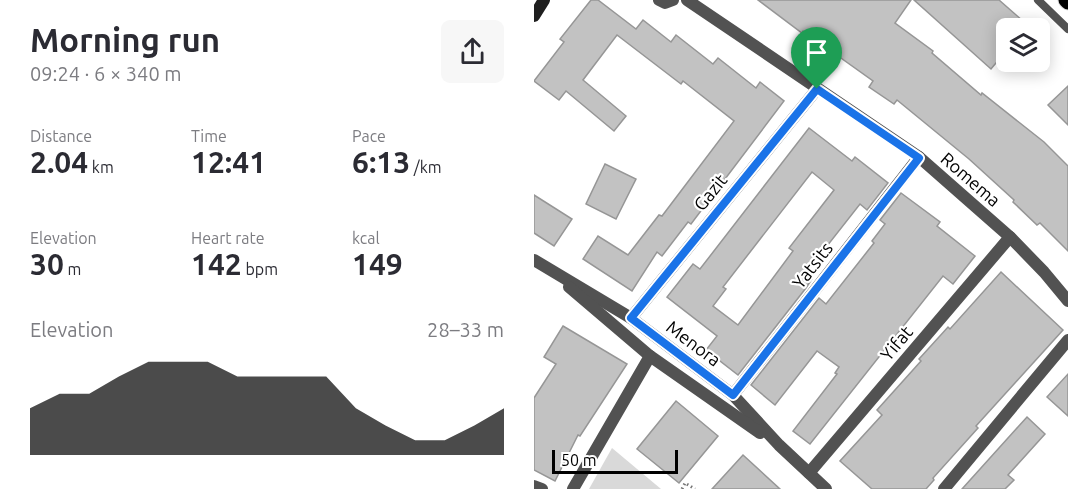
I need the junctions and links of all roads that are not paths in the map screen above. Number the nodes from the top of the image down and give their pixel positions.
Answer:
1 (544, 0) edge
2 (659, 0) edge
3 (673, 0) edge
4 (687, 0) edge
5 (1038, 0) edge
6 (534, 16) edge
7 (1068, 29) edge
8 (817, 89) junction
9 (919, 158) junction
10 (1010, 237) junction
11 (539, 262) edge
12 (1068, 301) edge
13 (631, 318) junction
14 (1068, 340) edge
15 (650, 356) junction
16 (733, 395) junction
17 (778, 445) junction
18 (809, 472) junction
19 (534, 486) edge
20 (542, 489) edge
21 (573, 489) edge
22 (826, 489) edge
23 (944, 489) edge

1 - 6 main road
2 - 3 street
4 - 8 street, Romema
5 - 7 lane
8 - 9 street, Romema
8 - 13 street, Gazit
9 - 10 street, Romema
9 - 16 street, Yatsits
10 - 12 street, Romema
10 - 18 street, Yifat
11 - 13 street, Menora
11 - 15 street, Menora
13 - 16 street, Menora
14 - 23 street
15 - 17 street, Menora
15 - 21 street
16 - 17 street, Menora
17 - 18 street, Menora
18 - 22 street, Menora
19 - 20 street

